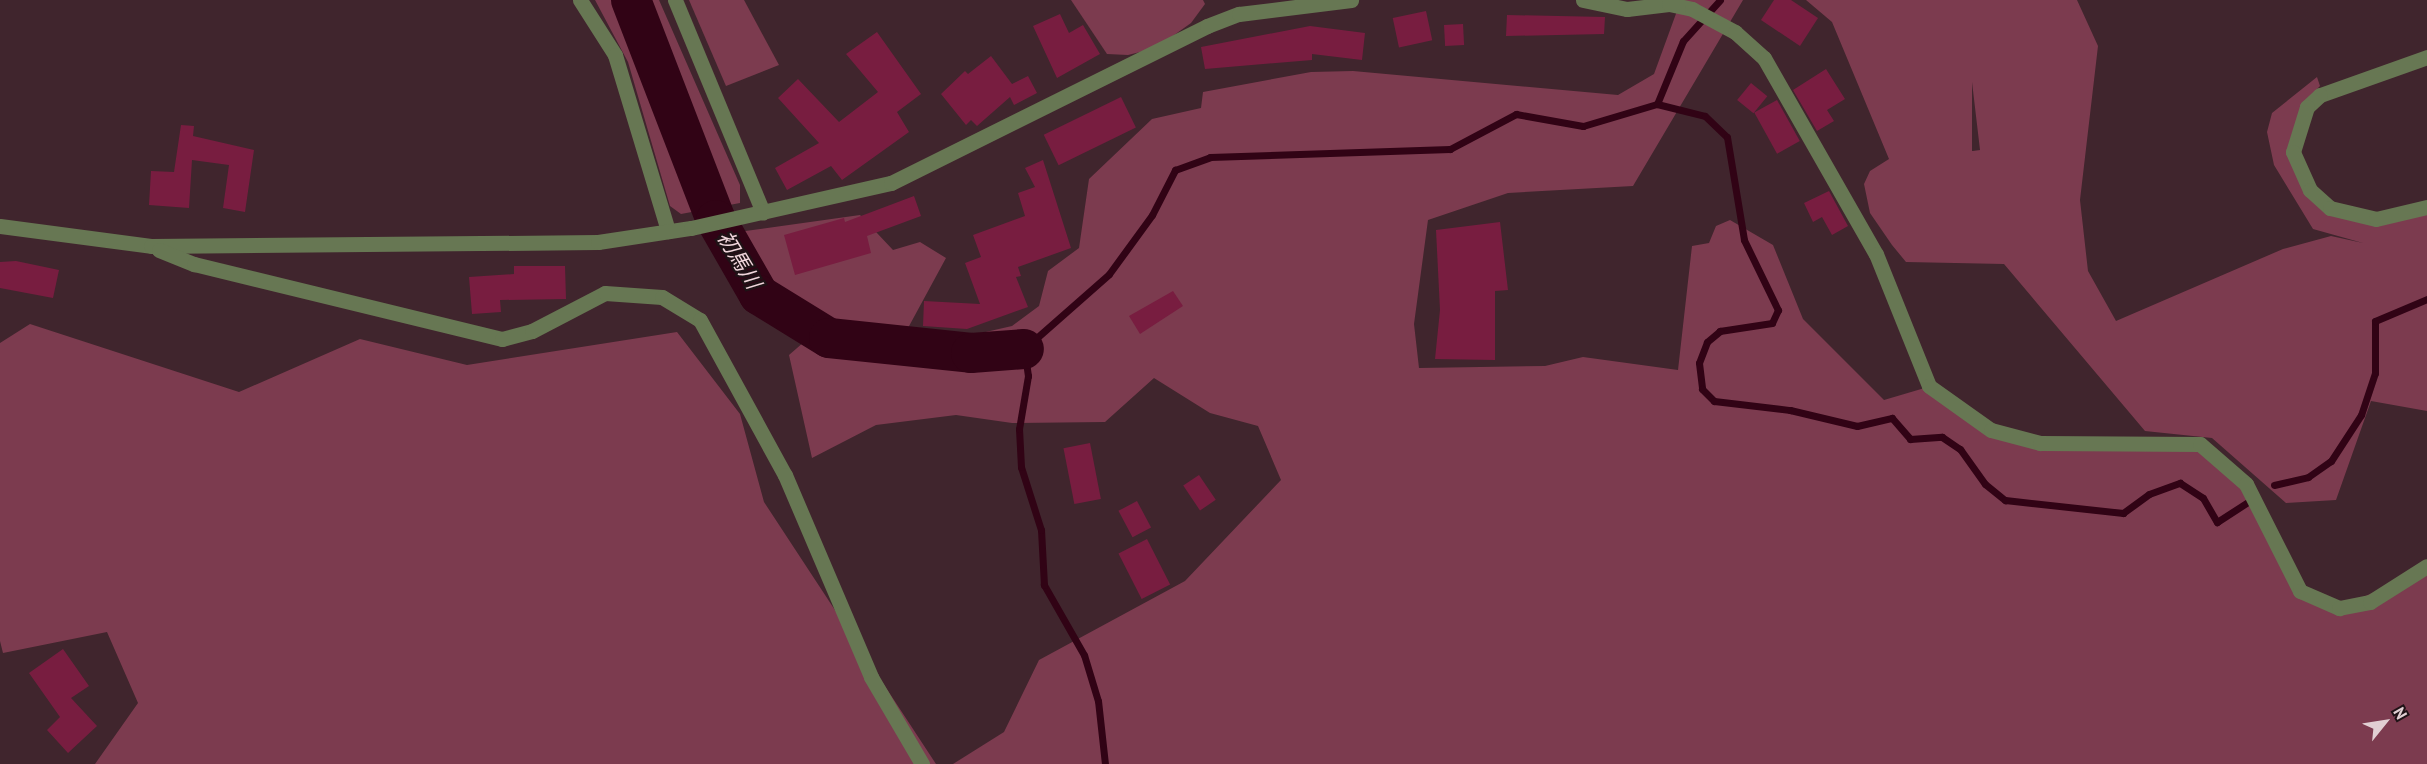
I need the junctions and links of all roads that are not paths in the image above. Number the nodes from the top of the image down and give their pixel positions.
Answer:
1 (580, 0) edge
2 (675, 0) edge
3 (1351, 0) edge
4 (1583, 0) edge
5 (2427, 57) edge
6 (2427, 207) edge
7 (763, 212) junction
8 (0, 225) edge
9 (668, 231) junction
10 (151, 246) junction
11 (2427, 566) edge
12 (922, 764) edge

1 - 9 street
2 - 7 street
3 - 7 street
4 - 11 street
5 - 6 street
7 - 9 street
8 - 10 street
9 - 10 street
10 - 12 street

